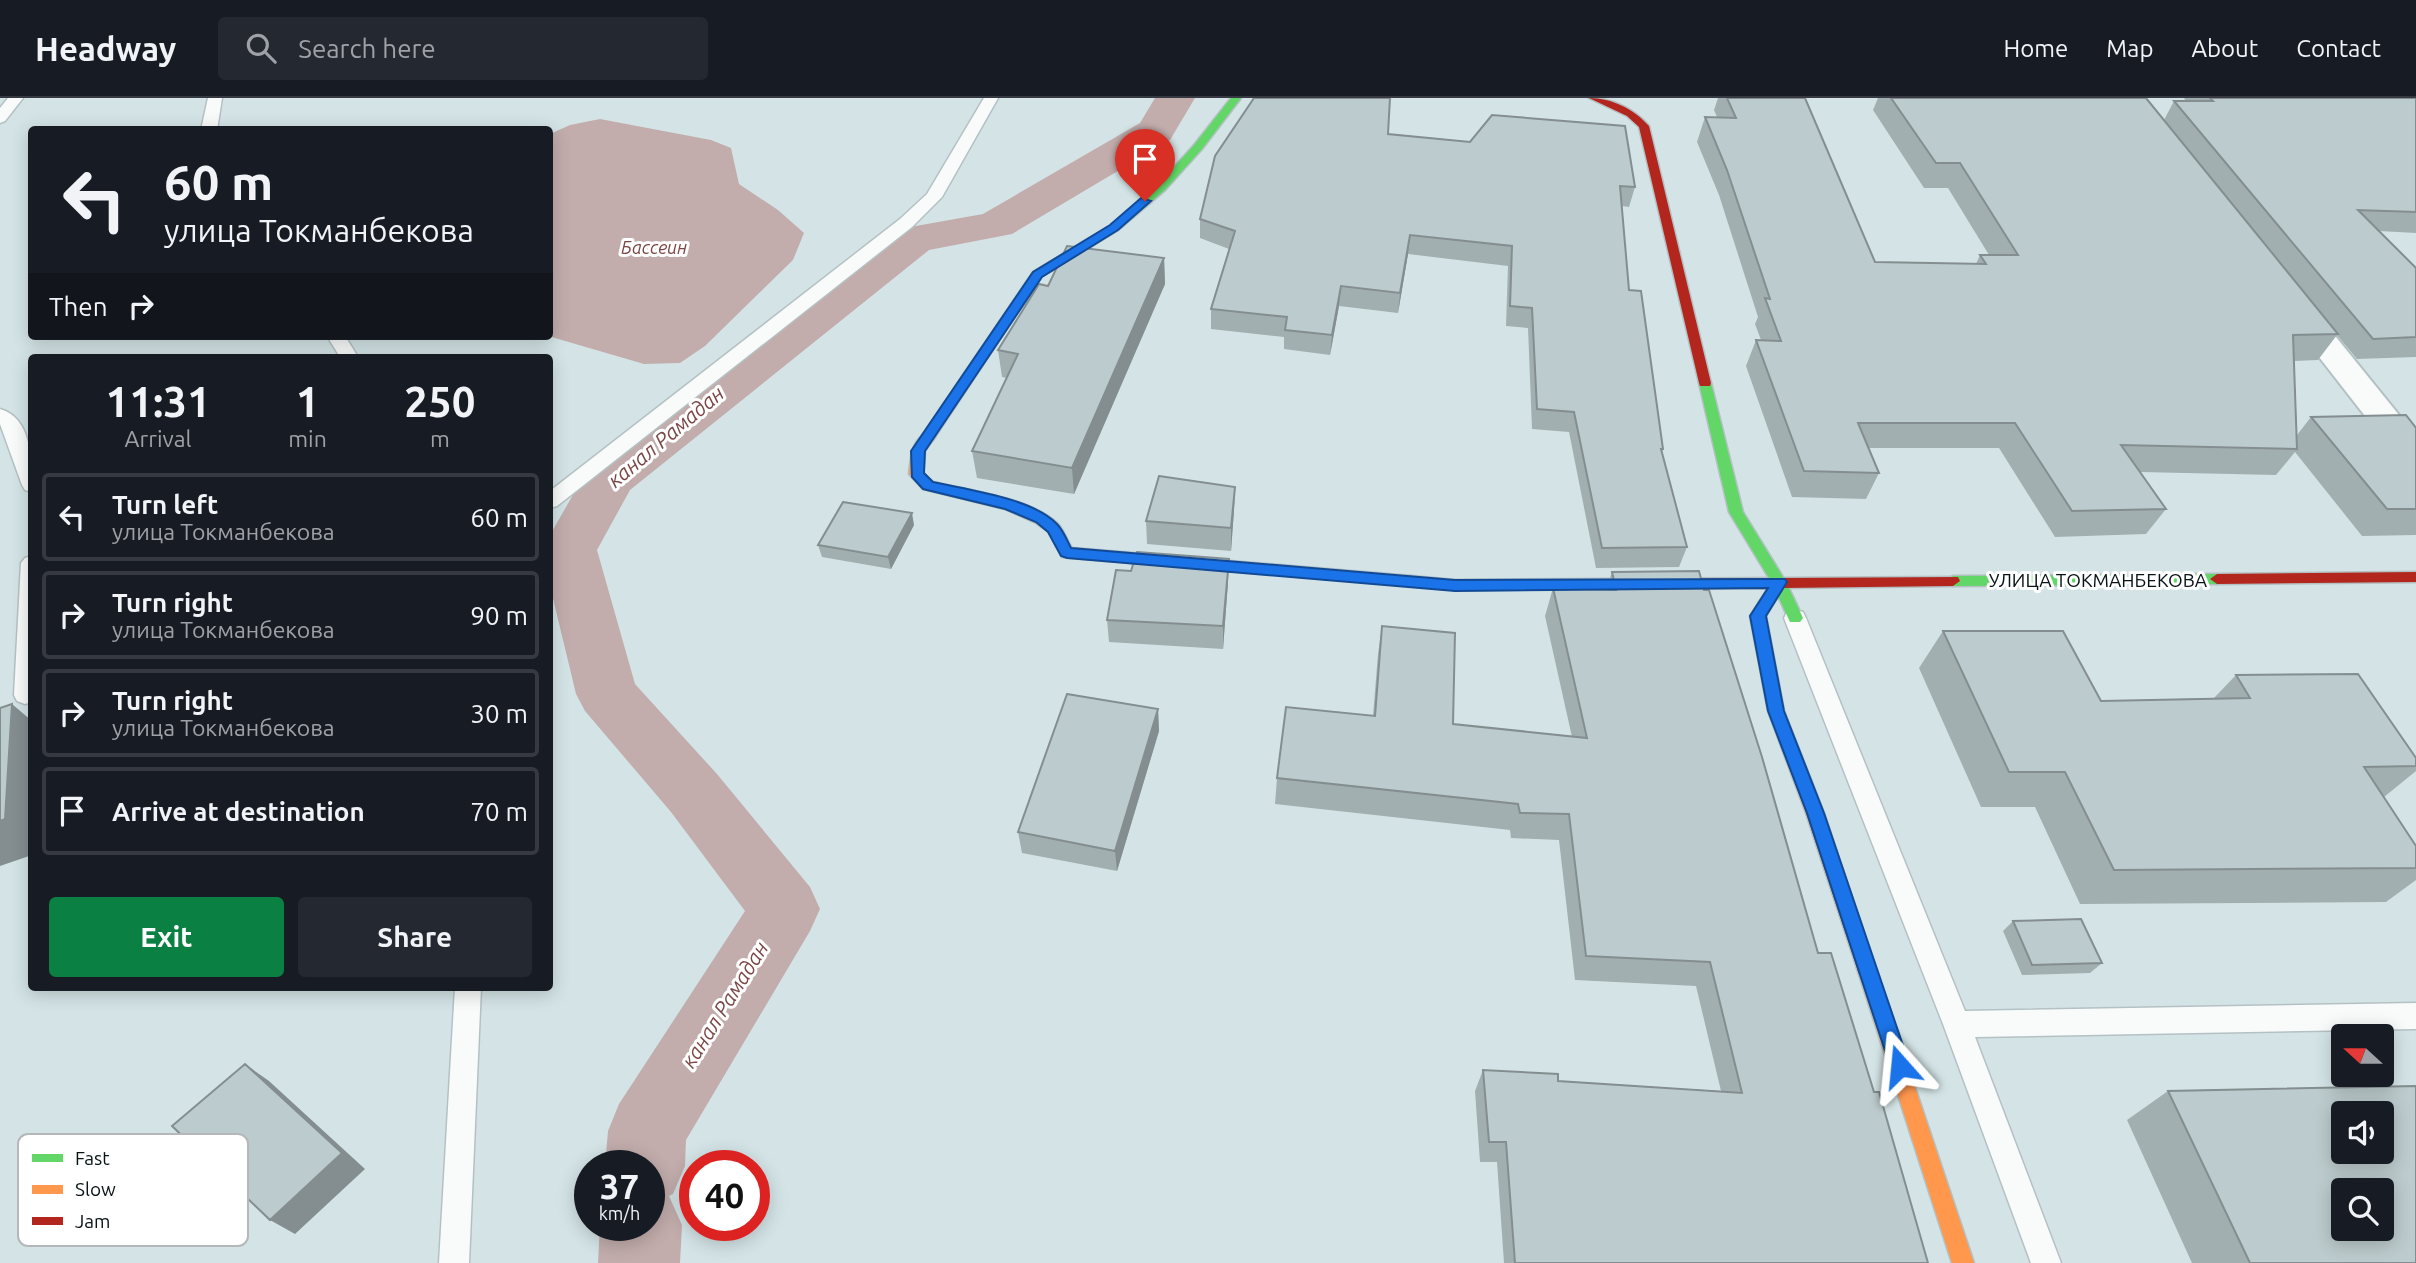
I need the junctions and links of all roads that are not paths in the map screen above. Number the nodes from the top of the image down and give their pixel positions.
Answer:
1 (16, 98) edge
2 (215, 98) edge
3 (991, 98) edge
4 (1236, 98) edge
5 (1594, 98) edge
6 (0, 118) edge
7 (210, 126) edge
8 (2277, 283) edge
9 (0, 415) edge
10 (2416, 458) edge
11 (28, 474) edge
12 (553, 499) edge
13 (2416, 577) edge
14 (1779, 582) junction
15 (1795, 618) joint
16 (28, 638) edge
17 (25, 695) dead end
18 (468, 991) edge
19 (2416, 1016) edge
20 (1957, 1024) junction
21 (454, 1263) edge
22 (1963, 1263) edge
23 (2046, 1263) edge

1 - 6 lane
2 - 7 lane
3 - 12 lane
4 - 14 street, УЛИЦА ТОКМАНБЕКОВА
5 - 14 street
8 - 10 street
9 - 11 lane
13 - 14 street, УЛИЦА ТОКМАНБЕКОВА
14 - 15 street
14 - 22 street
15 - 20 lane
16 - 17 lane
18 - 21 lane
19 - 20 lane
20 - 23 lane

